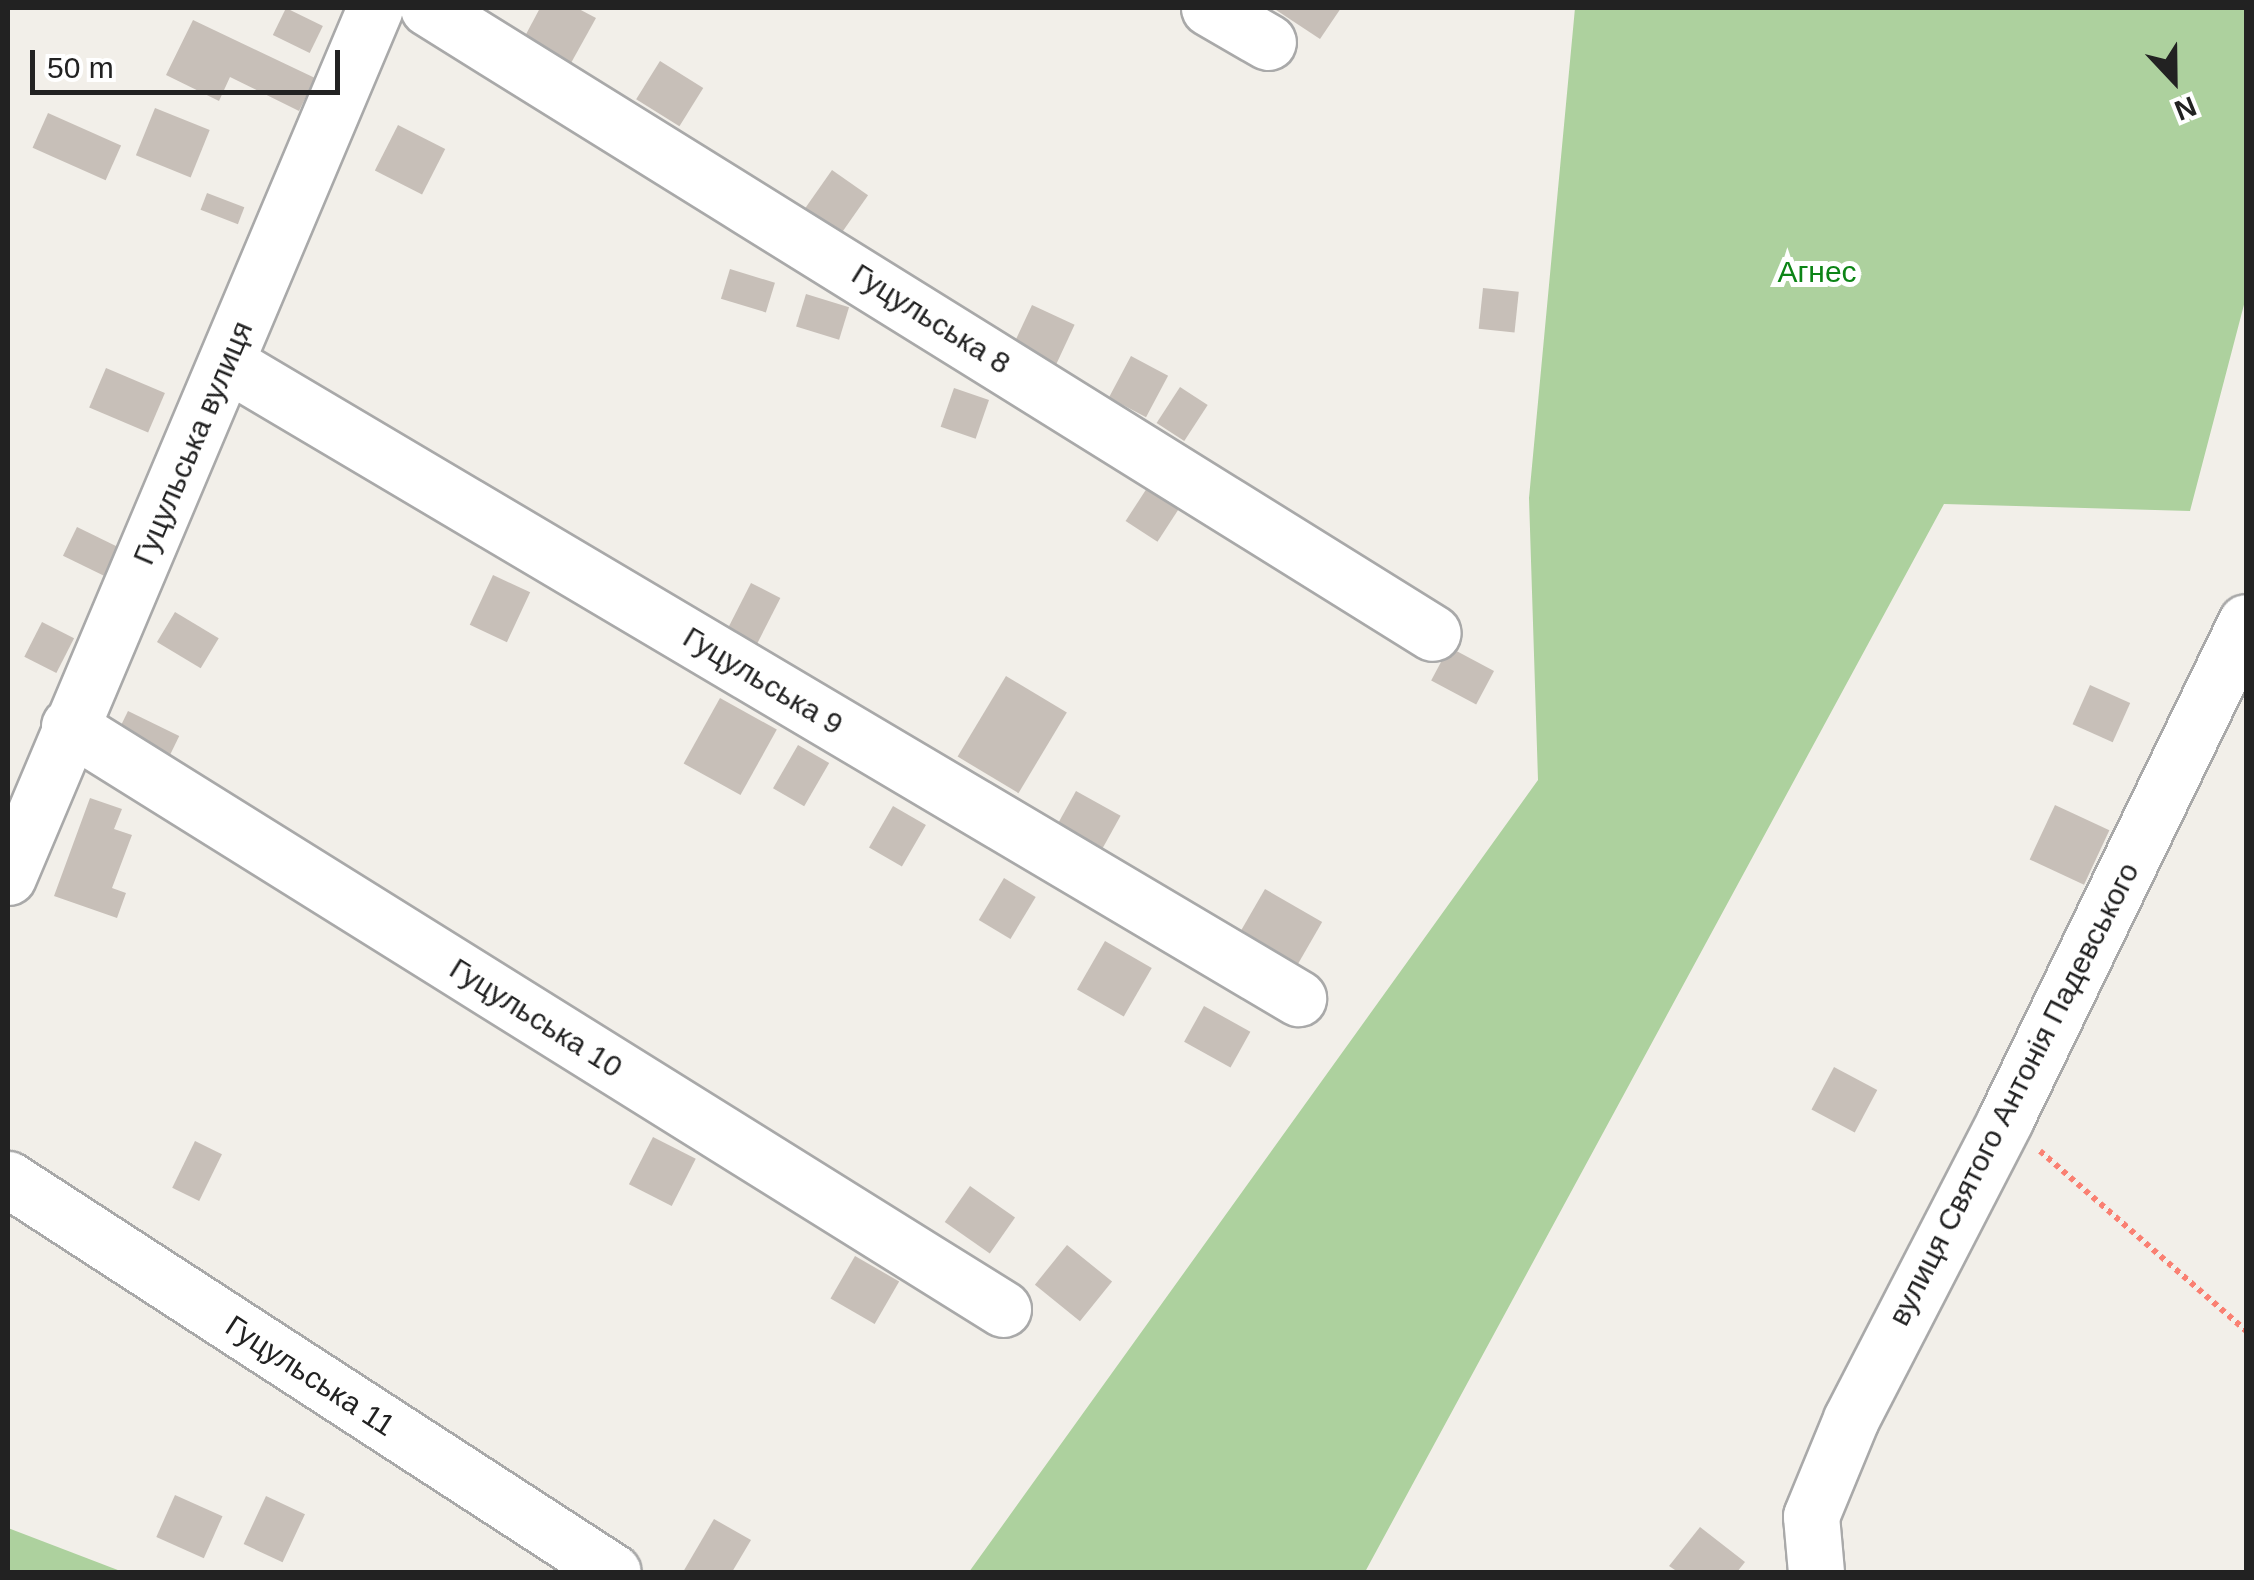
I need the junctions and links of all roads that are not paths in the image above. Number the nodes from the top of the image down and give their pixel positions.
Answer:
1 (375, 8) edge
2 (428, 8) edge
3 (1208, 8) edge
4 (1268, 42) dead end
5 (228, 364) junction
6 (2246, 622) edge
7 (1433, 632) dead end
8 (69, 726) junction
9 (8, 877) edge
10 (1298, 998) dead end
11 (8, 1178) edge
12 (1003, 1309) dead end
13 (614, 1572) edge
14 (1816, 1572) edge

1 - 5 street, Гуцульська вулиця
2 - 7 street, Гуцульська 8
3 - 4 street
5 - 8 street, Гуцульська вулиця
5 - 10 street, Гуцульська 9
6 - 14 street, вулиця Святого Антонія Падевського
8 - 9 street, Гуцульська вулиця
8 - 12 street, Гуцульська 10
11 - 13 street, Гуцульська 11

